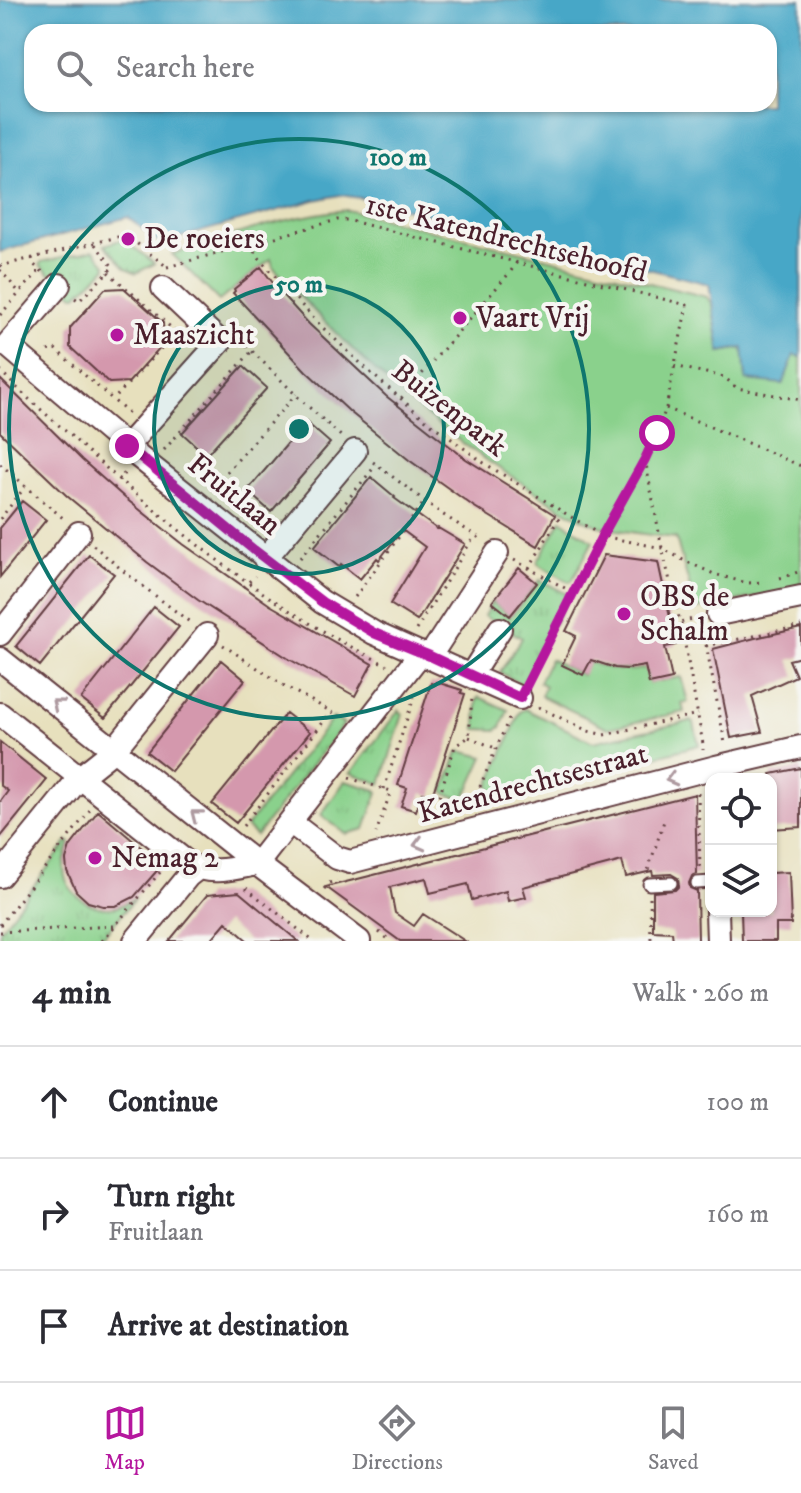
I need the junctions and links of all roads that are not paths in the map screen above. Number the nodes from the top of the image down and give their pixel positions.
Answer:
1 (165, 277) road end
2 (59, 285) dead end
3 (127, 446) junction
4 (357, 450) road end
5 (79, 533) road end
6 (497, 550) road end
7 (265, 559) junction
8 (801, 597) edge
9 (709, 616) road end
10 (500, 629) dead end
11 (0, 634) edge
12 (207, 635) road end
13 (426, 654) junction
14 (0, 659) edge
15 (472, 681) junction
16 (520, 698) road end
17 (0, 714) edge
18 (801, 747) edge
19 (114, 750) junction
20 (711, 767) edge
21 (80, 777) junction
22 (290, 822) junction
23 (234, 836) junction
24 (257, 864) junction
25 (197, 869) junction
26 (220, 871) junction
27 (0, 876) edge
28 (671, 883) dead end
29 (649, 884) dead end
30 (717, 917) edge
31 (135, 941) edge
32 (359, 941) edge
33 (718, 941) edge

1 - 3 street
2 - 3 street, Fruitlaan
3 - 7 street, Fruitlaan
4 - 7 street
5 - 11 street
6 - 13 street
7 - 13 street, Fruitlaan
8 - 9 street
10 - 15 street
12 - 19 street
13 - 15 street, Fruitlaan
13 - 22 street
19 -> 14 street
15 - 16 street, Fruitlaan
17 - 21 street
18 - 20 street, Katendrechtsestraat
19 - 21 street
23 -> 19 street
20 -> 22 street, Katendrechtsestraat
21 - 25 street
21 - 27 street
22 - 24 street
23 - 24 street
23 - 26 street
24 - 26 street
24 - 32 street
25 - 26 street
25 - 31 street
28 - 29 lane
30 - 33 street

